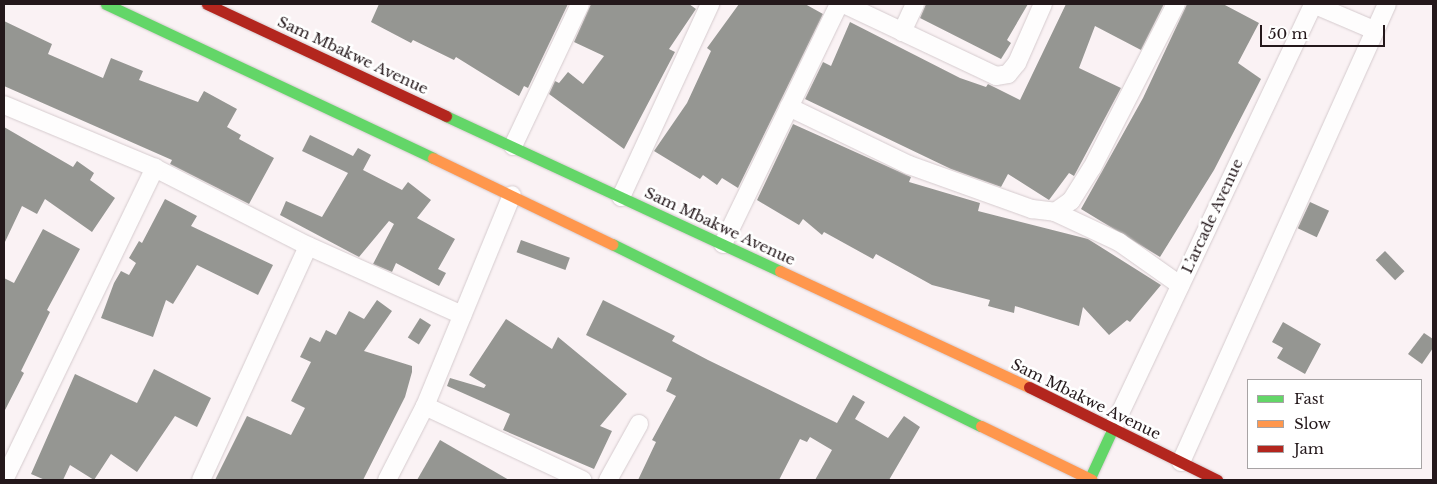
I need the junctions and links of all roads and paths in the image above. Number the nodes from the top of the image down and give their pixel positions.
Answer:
1 (106, 4) edge
2 (207, 4) edge
3 (710, 4) edge
4 (839, 4) edge
5 (844, 4) edge
6 (915, 4) edge
7 (1043, 4) edge
8 (1176, 4) edge
9 (1313, 4) edge
10 (1387, 4) edge
11 (578, 5) edge
12 (1374, 30) junction
13 (902, 32) junction
14 (4, 105) edge
15 (789, 107) junction
16 (513, 146) junction
17 (155, 168) junction
18 (512, 195) junction
19 (621, 197) junction
20 (1055, 212) junction
21 (723, 244) junction
22 (308, 246) junction
23 (1180, 285) junction
24 (462, 315) junction
25 (424, 406) junction
26 (640, 424) dead end
27 (1113, 428) junction
28 (1178, 468) junction
29 (4, 480) edge
30 (201, 480) edge
31 (387, 480) edge
32 (582, 480) edge
33 (608, 480) edge
34 (1090, 480) edge
35 (1217, 480) edge

1 - 18 main road
2 - 16 main road, Sam Mbakwe Avenue
3 - 19 street
4 - 15 street
5 - 13 street
6 - 13 street
7 - 13 street
8 - 20 street
9 - 12 street
9 - 23 street, L’arcade Avenue
10 - 12 street
11 - 16 street
12 - 28 street
14 - 17 street
15 - 20 street
15 - 21 street
16 - 19 main road, Sam Mbakwe Avenue
17 - 22 street
17 - 29 street
18 - 24 street
18 - 34 main road
19 - 21 main road, Sam Mbakwe Avenue
20 - 23 street
21 - 27 main road, Sam Mbakwe Avenue
22 - 24 street
22 - 30 street
23 - 27 street, L’arcade Avenue
24 - 25 street
25 - 31 street
25 - 32 street
26 - 33 street
27 - 28 main road, Sam Mbakwe Avenue
27 - 34 main road
28 - 35 main road, Sam Mbakwe Avenue

